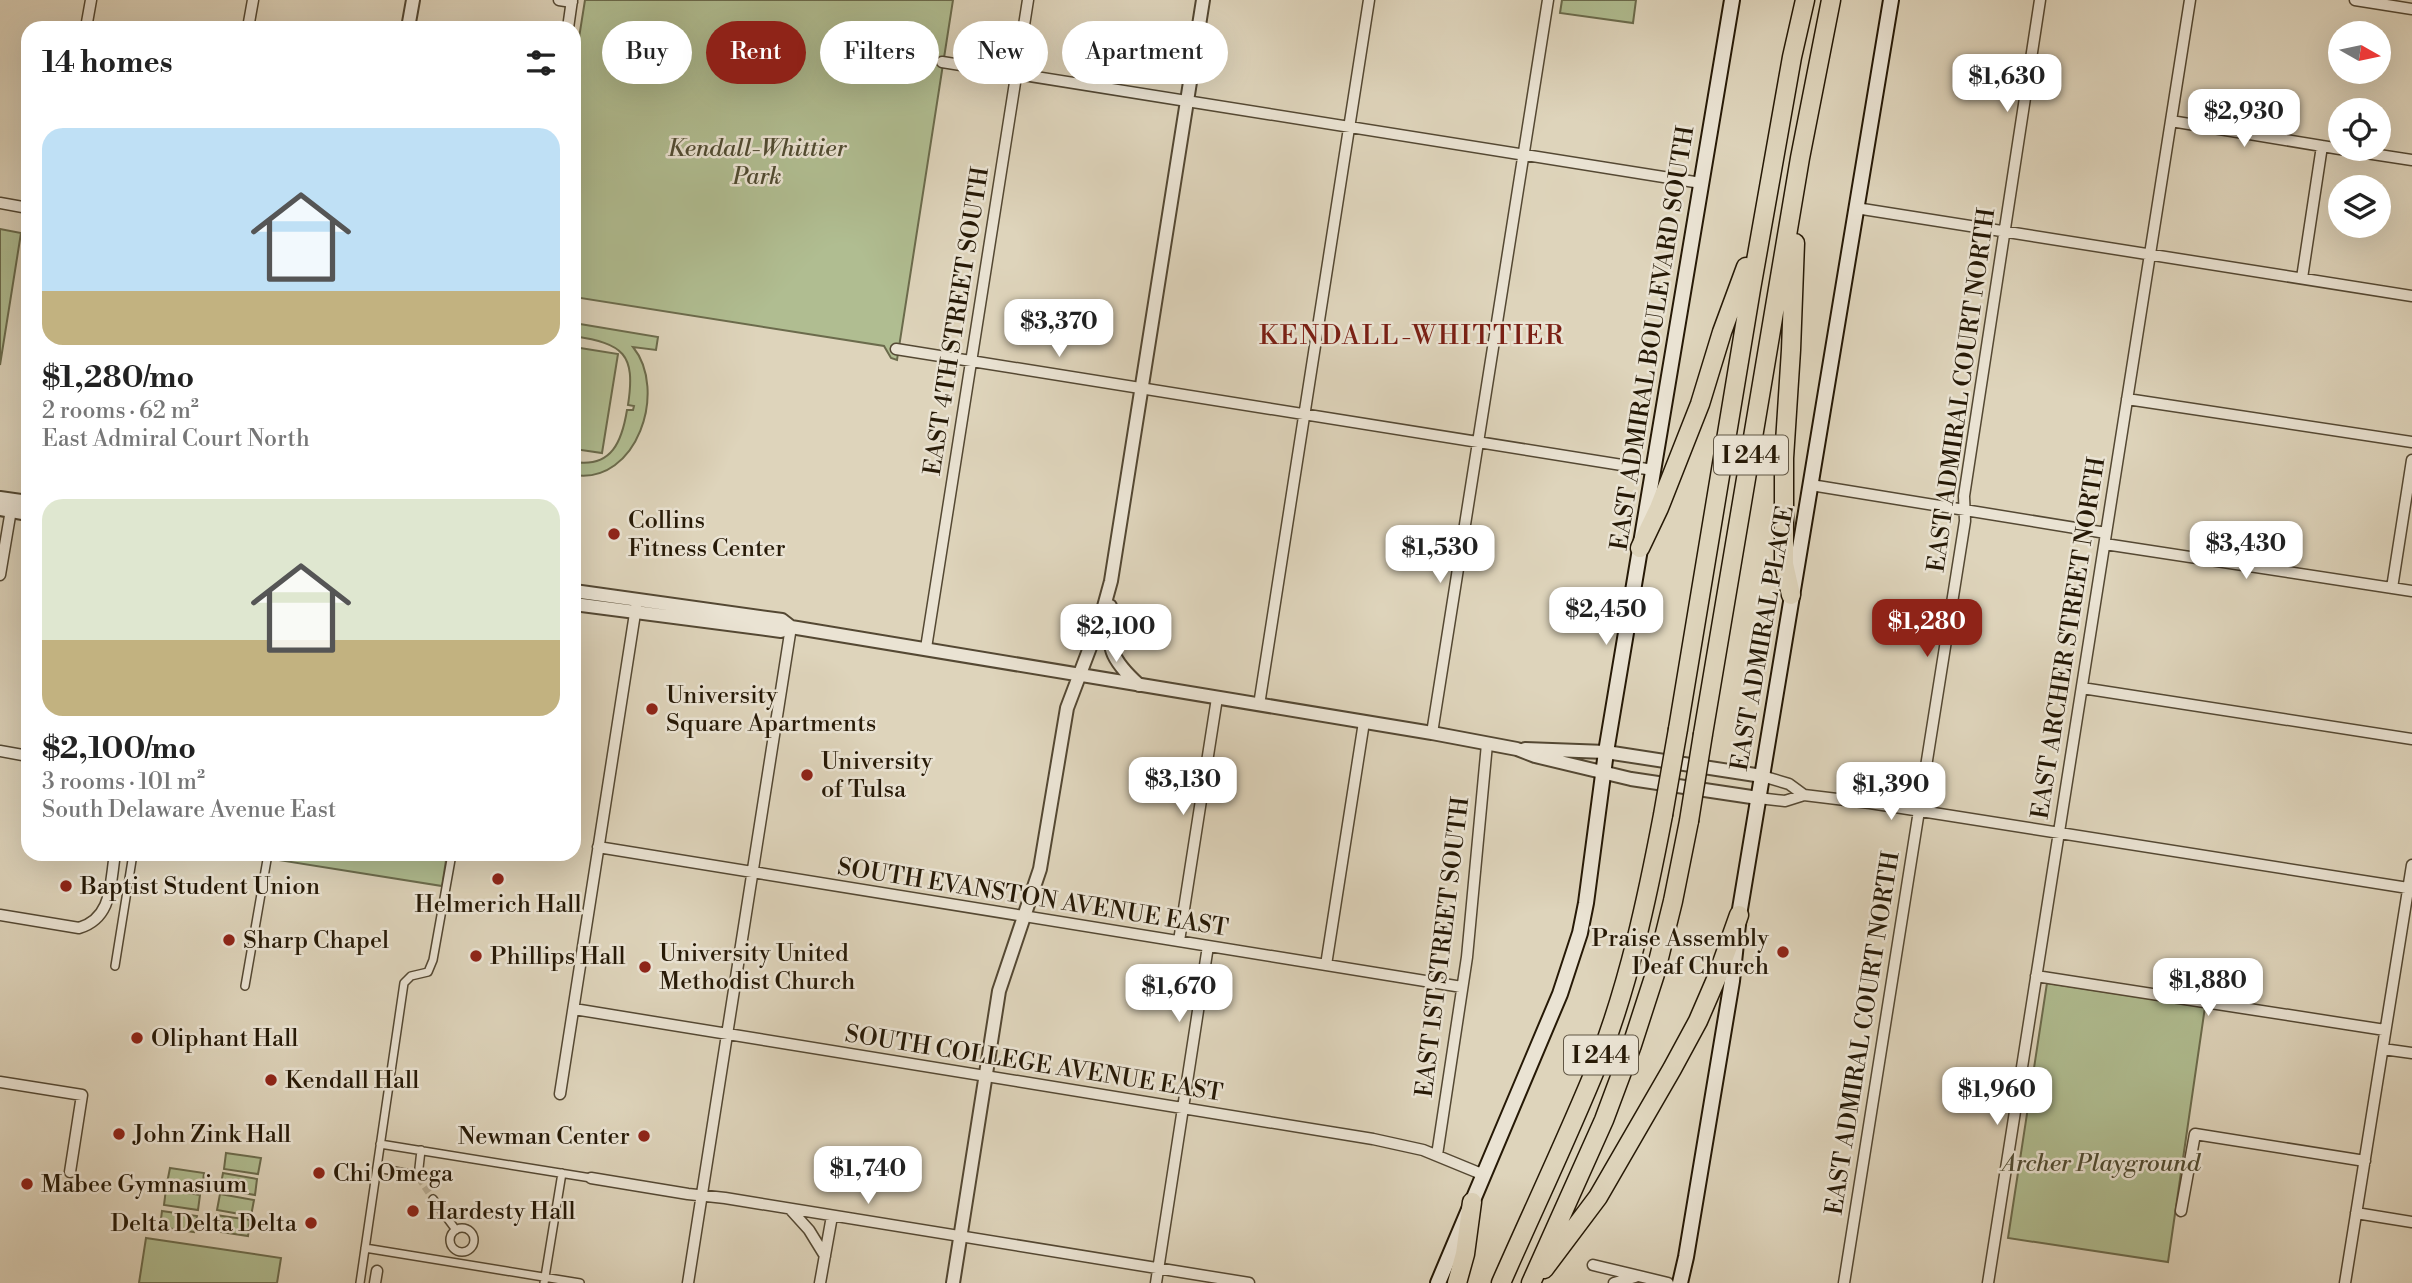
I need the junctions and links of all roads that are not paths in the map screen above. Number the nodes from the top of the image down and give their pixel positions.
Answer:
1 (91, 0) edge
2 (253, 0) edge
3 (413, 0) edge
4 (559, 0) edge
5 (1028, 0) edge
6 (1203, 0) edge
7 (1369, 0) edge
8 (1548, 0) edge
9 (1732, 0) edge
10 (1805, 0) edge
11 (1831, 0) edge
12 (1891, 0) edge
13 (2040, 0) edge
14 (2190, 0) edge
15 (2355, 0) edge
16 (572, 1) edge
17 (2412, 9) edge
18 (87, 21) edge
19 (249, 21) edge
20 (409, 21) edge
21 (569, 21) edge
22 (1025, 21) edge
23 (942, 62) dead end
24 (953, 64) edge
25 (1048, 78) edge
26 (1015, 84) edge
27 (1187, 100) junction
28 (2171, 121) junction
29 (1349, 126) junction
30 (2322, 146) junction
31 (2328, 147) edge
32 (1523, 155) junction
33 (2391, 157) edge
34 (2412, 160) edge
35 (1797, 176) junction
36 (1701, 183) junction
37 (0, 204) edge
38 (21, 207) edge
39 (1856, 208) junction
40 (1763, 221) junction
41 (2004, 232) junction
42 (2151, 255) junction
43 (2302, 278) junction
44 (2412, 296) edge
45 (896, 349) dead end
46 (971, 361) junction
47 (1142, 388) junction
48 (2127, 399) junction
49 (1305, 414) junction
50 (1478, 442) junction
51 (2412, 442) edge
52 (2412, 460) edge
53 (1653, 470) junction
54 (1811, 485) junction
55 (6, 504) edge
56 (1964, 509) junction
57 (2106, 533) junction
58 (2105, 544) junction
59 (1640, 548) junction
60 (0, 575) edge
61 (1111, 581) junction
62 (2392, 588) junction
63 (2412, 591) edge
64 (581, 592) edge
65 (1791, 595) junction
66 (637, 599) junction
67 (581, 605) edge
68 (635, 613) junction
69 (791, 626) junction
70 (926, 648) junction
71 (1079, 675) junction
72 (1139, 685) junction
73 (2082, 688) junction
74 (1217, 698) junction
75 (1259, 705) junction
76 (1364, 722) junction
77 (1432, 733) junction
78 (2412, 739) edge
79 (1487, 744) junction
80 (1517, 749) junction
81 (0, 751) edge
82 (1606, 752) junction
83 (21, 754) edge
84 (1603, 772) junction
85 (1762, 776) junction
86 (1804, 795) junction
87 (1758, 798) junction
88 (1918, 811) junction
89 (2059, 833) junction
90 (598, 848) junction
91 (114, 861) edge
92 (132, 861) edge
93 (267, 861) edge
94 (451, 861) edge
95 (2412, 865) edge
96 (752, 872) junction
97 (2408, 888) junction
98 (0, 915) edge
99 (1739, 915) junction
100 (1025, 916) junction
101 (1179, 941) junction
102 (1208, 946) junction
103 (1326, 964) junction
104 (115, 966) dead end
105 (2036, 976) junction
106 (245, 986) dead end
107 (1462, 987) junction
108 (574, 1009) junction
109 (2385, 1030) junction
110 (726, 1034) junction
111 (2383, 1049) junction
112 (2412, 1054) edge
113 (985, 1076) junction
114 (0, 1082) edge
115 (560, 1094) dead end
116 (1183, 1108) junction
117 (380, 1143) junction
118 (421, 1150) junction
119 (1437, 1155) junction
120 (2365, 1161) junction
121 (377, 1168) junction
122 (70, 1172) dead end
123 (562, 1173) junction
124 (1483, 1174) junction
125 (591, 1178) joint
126 (701, 1195) junction
127 (433, 1199) tunnel mouth
128 (1472, 1202) junction
129 (790, 1209) junction
130 (2181, 1211) dead end
131 (2356, 1213) junction
132 (832, 1216) junction
133 (2412, 1222) edge
134 (456, 1230) junction
135 (960, 1236) junction
136 (365, 1248) junction
137 (460, 1251) junction
138 (825, 1256) junction
139 (459, 1263) junction
140 (1593, 1265) dead end
141 (1158, 1268) junction
142 (377, 1271) dead end
143 (1636, 1276) junction
144 (545, 1280) edge
145 (360, 1283) edge
146 (375, 1283) edge
147 (580, 1283) edge
148 (688, 1283) edge
149 (820, 1283) edge
150 (953, 1283) edge
151 (1156, 1283) edge
152 (1249, 1283) edge
153 (1438, 1283) edge
154 (1457, 1283) edge
155 (1501, 1283) edge
156 (1532, 1283) edge
157 (1614, 1283) edge
158 (1668, 1283) edge
159 (1680, 1283) edge
160 (1844, 1283) edge
161 (1988, 1283) edge
162 (2346, 1283) edge

1 - 18 street
2 - 19 street
3 - 20 street
4 - 16 street
5 - 22 street, EAST 4TH STREET SOUTH
6 - 27 street
7 - 29 street
8 - 32 street
9 - 36 main road, EAST ADMIRAL BOULEVARD SOUTH
10 - 40 highway, I 244
11 - 35 highway, I 244
12 - 39 main road, EAST ADMIRAL PLACE
13 - 41 street, EAST ADMIRAL COURT NORTH
14 - 28 street, EAST ARCHER STREET NORTH
15 - 17 street
16 - 21 street
23 - 24 street
25 - 27 street
26 - 46 street, EAST 4TH STREET SOUTH
27 - 29 street
27 - 47 street
28 - 30 street
28 - 42 street, EAST ARCHER STREET NORTH
29 - 32 street
29 - 49 street
30 - 31 street
30 - 43 street
32 - 36 street
32 - 50 street
33 - 34 street
35 - 65 highway
35 - 156 highway, I 244, bridge
36 - 53 main road, EAST ADMIRAL BOULEVARD SOUTH
37 - 38 street
39 - 41 street
39 - 54 main road, EAST ADMIRAL PLACE
40 - 59 highway
40 - 155 highway, I 244, bridge
41 - 42 street
41 - 56 street, EAST ADMIRAL COURT NORTH
42 - 43 street
42 - 48 street, EAST ARCHER STREET NORTH
43 - 44 street
45 - 46 street
46 - 47 street
46 - 70 street, EAST 4TH STREET SOUTH
47 - 49 street
47 - 61 street
48 - 51 street
48 - 57 street, EAST ARCHER STREET NORTH
49 - 50 street
49 - 75 street
50 - 53 street
50 - 77 street
52 - 62 street
53 - 59 main road, EAST ADMIRAL BOULEVARD SOUTH
54 - 56 street
54 - 65 main road, EAST ADMIRAL PLACE
55 - 60 street
56 - 57 street
56 - 88 street, EAST ADMIRAL COURT NORTH
57 - 58 street, EAST ARCHER STREET NORTH
58 - 62 street
58 - 73 street, EAST ARCHER STREET NORTH
59 - 82 main road, EAST ADMIRAL BOULEVARD SOUTH
61 - 71 street
61 - 72 street
62 - 63 street
64 - 66 street
65 - 85 main road, EAST ADMIRAL PLACE
66 - 68 street
66 - 69 street
67 - 68 street
68 - 69 street
68 - 90 street
69 - 70 street
69 - 96 street
70 - 71 street
71 - 72 street
71 - 100 street
72 - 74 street
73 - 78 street
73 - 89 street, EAST ARCHER STREET NORTH
74 - 75 street
74 - 101 street
75 - 76 street
76 - 77 street
76 - 103 street
77 - 79 street
79 - 80 street
79 - 107 street, EAST 1ST STREET SOUTH
80 - 82 street
80 - 84 street
81 - 83 street
82 - 84 main road, EAST ADMIRAL BOULEVARD SOUTH
82 - 85 street
84 - 87 street
84 - 124 main road, EAST ADMIRAL BOULEVARD SOUTH
85 - 86 street
85 - 87 main road, EAST ADMIRAL PLACE
86 - 87 street
86 - 88 street
87 - 99 main road, EAST ADMIRAL PLACE
88 - 89 street
88 - 160 street, EAST ADMIRAL COURT NORTH
89 - 97 street
89 - 105 street, EAST ARCHER STREET NORTH
90 - 96 street, SOUTH EVANSTON AVENUE EAST
90 - 108 street
91 - 98 street
92 - 104 street
93 - 106 street
94 - 117 street
95 - 97 street
96 - 100 street, SOUTH EVANSTON AVENUE EAST
96 - 110 street
97 - 109 street
99 - 156 highway
99 - 159 main road, EAST ADMIRAL PLACE
100 - 101 street, SOUTH EVANSTON AVENUE EAST
100 - 113 street
101 - 102 street, SOUTH EVANSTON AVENUE EAST
102 - 103 street, SOUTH EVANSTON AVENUE EAST
102 - 116 street
103 - 107 street, SOUTH EVANSTON AVENUE EAST
105 - 109 street
105 - 161 street, EAST ARCHER STREET NORTH
107 - 119 street, EAST 1ST STREET SOUTH
108 - 110 street, SOUTH COLLEGE AVENUE EAST
108 - 115 street
109 - 111 street
110 - 113 street, SOUTH COLLEGE AVENUE EAST
110 - 126 street
111 - 112 street
111 - 120 street
113 - 116 street, SOUTH COLLEGE AVENUE EAST
113 - 135 street
114 - 122 street
116 - 119 street, SOUTH COLLEGE AVENUE EAST
116 - 141 street
117 - 118 street
117 - 121 street
118 - 121 street
118 - 123 street
119 - 124 street, SOUTH COLLEGE AVENUE EAST
120 - 130 street
120 - 131 street
121 - 136 street
123 - 125 street
123 - 144 street
124 - 128 main road, EAST ADMIRAL BOULEVARD SOUTH
125 - 126 street
126 - 129 street
126 - 148 street
127 - 134 street
128 - 153 main road, EAST ADMIRAL BOULEVARD SOUTH
128 - 154 highway
129 - 132 street
129 - 138 street
131 - 133 street
131 - 162 street
132 - 135 street
132 - 138 street
134 - 137 street
134 - 137 street
135 - 141 street
135 - 150 street
136 - 139 street
136 - 145 street
137 - 139 street
138 - 149 street
139 - 144 street
140 - 143 street
141 - 151 street
141 - 152 street
142 - 146 street
143 - 157 street
143 - 158 street
144 - 147 street

